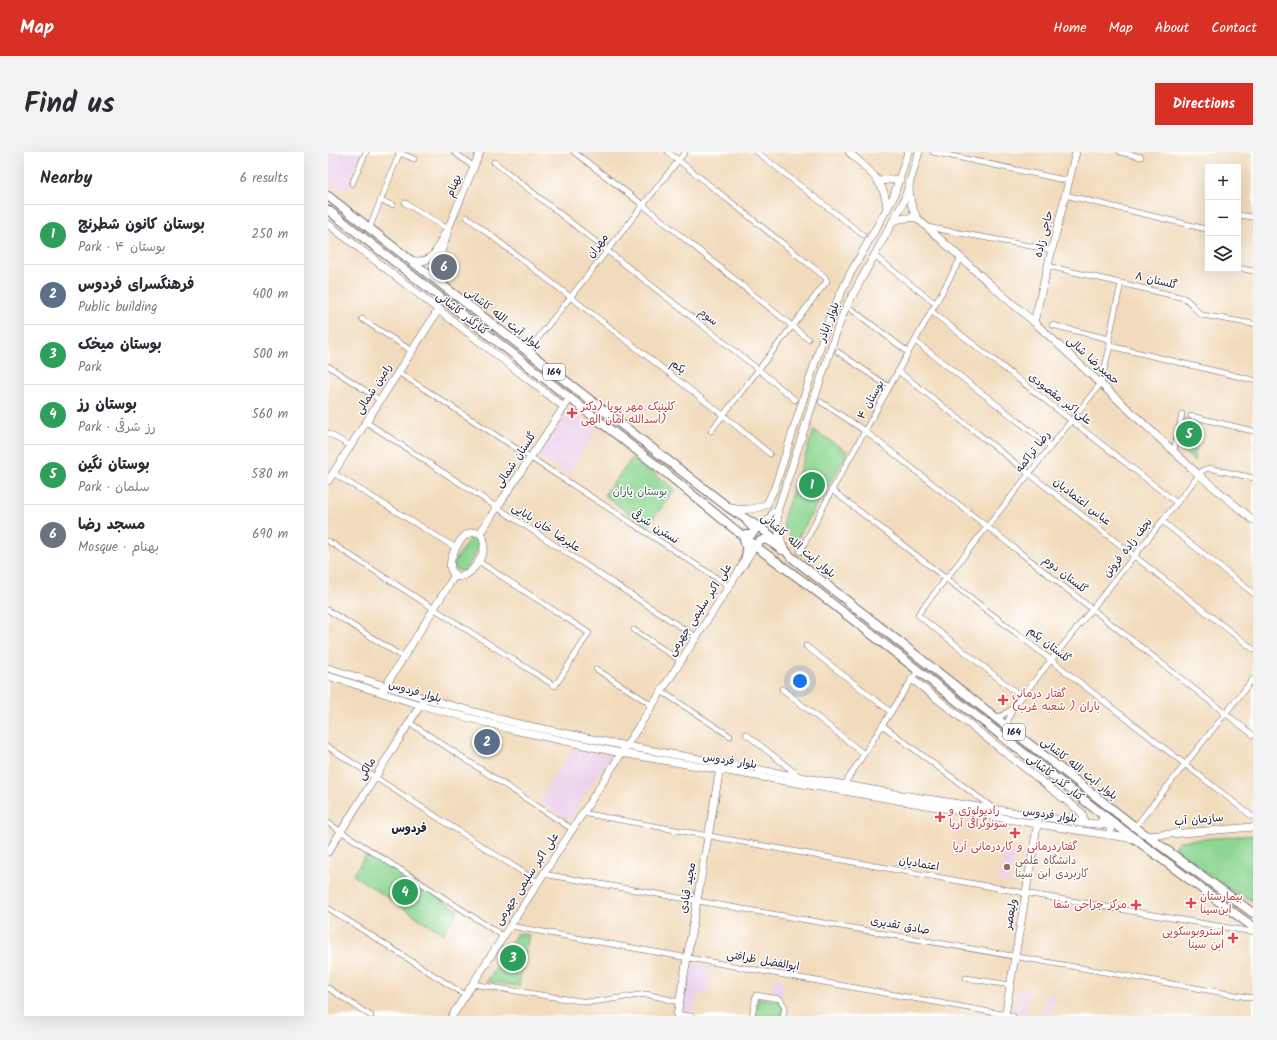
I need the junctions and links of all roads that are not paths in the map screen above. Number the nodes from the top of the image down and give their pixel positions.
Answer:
1 (366, 152) edge
2 (399, 152) edge
3 (454, 152) edge
4 (480, 152) edge
5 (574, 152) edge
6 (668, 152) edge
7 (685, 152) edge
8 (757, 152) edge
9 (849, 152) edge
10 (908, 152) edge
11 (919, 152) edge
12 (932, 152) edge
13 (968, 152) edge
14 (1076, 152) edge
15 (1120, 152) edge
16 (1141, 157) dead end
17 (414, 159) dead end
18 (966, 159) junction
19 (678, 160) junction
20 (494, 162) dead end
21 (474, 167) junction
22 (900, 179) junction
23 (1069, 180) junction
24 (879, 181) junction
25 (352, 184) dead end
26 (909, 185) junction
27 (1065, 195) junction
28 (328, 196) edge
29 (380, 201) junction
30 (405, 202) dead end
31 (393, 205) dead end
32 (643, 205) junction
33 (887, 209) junction
34 (328, 210) edge
35 (1241, 214) edge
36 (1253, 216) edge
37 (467, 218) dead end
38 (917, 218) junction
39 (893, 221) junction
40 (328, 224) edge
41 (926, 227) junction
42 (369, 229) junction
43 (448, 229) junction
44 (1205, 229) edge
45 (863, 235) dead end
46 (1052, 250) junction
47 (607, 251) junction
48 (877, 258) dead end
49 (961, 258) junction
50 (408, 259) junction
51 (435, 259) junction
52 (1048, 266) junction
53 (1241, 268) edge
54 (1253, 270) edge
55 (1121, 283) junction
56 (441, 285) junction
57 (571, 296) junction
58 (936, 304) junction
59 (439, 309) junction
60 (851, 309) dead end
61 (931, 311) junction
62 (362, 319) dead end
63 (1034, 322) junction
64 (1253, 324) edge
65 (1052, 325) dead end
66 (793, 326) junction
67 (808, 339) dead end
68 (1109, 339) junction
69 (915, 341) junction
70 (1110, 346) junction
71 (412, 351) junction
72 (527, 352) junction
73 (838, 352) dead end
74 (908, 352) junction
75 (328, 366) edge
76 (758, 369) junction
77 (898, 371) junction
78 (398, 372) junction
79 (1253, 380) edge
80 (1101, 383) junction
81 (889, 387) junction
82 (570, 398) junction
83 (380, 400) junction
84 (795, 400) dead end
85 (821, 402) dead end
86 (564, 407) junction
87 (1182, 414) dead end
88 (723, 415) junction
89 (1191, 416) dead end
90 (1071, 420) junction
91 (366, 422) junction
92 (711, 431) dead end
93 (865, 431) junction
94 (1253, 431) edge
95 (328, 433) edge
96 (350, 446) junction
97 (1050, 446) junction
98 (1174, 450) junction
99 (770, 454) dead end
100 (530, 458) junction
101 (333, 473) junction
102 (1029, 474) junction
103 (1199, 474) junction
104 (1253, 478) edge
105 (328, 481) edge
106 (832, 490) junction
107 (1176, 503) junction
108 (767, 504) junction
109 (497, 508) junction
110 (729, 508) junction
111 (776, 510) junction
112 (745, 518) junction
113 (1253, 520) edge
114 (1162, 521) junction
115 (987, 527) junction
116 (762, 528) junction
117 (480, 533) junction
118 (743, 535) junction
119 (328, 540) edge
120 (782, 544) junction
121 (755, 546) junction
122 (456, 548) junction
123 (800, 552) dead end
124 (790, 556) junction
125 (1134, 556) junction
126 (478, 561) junction
127 (744, 563) junction
128 (455, 575) junction
129 (946, 579) junction
130 (729, 586) junction
131 (1253, 593) edge
132 (435, 608) junction
133 (1092, 609) junction
134 (328, 610) edge
135 (634, 630) dead end
136 (696, 637) junction
137 (806, 646) dead end
138 (1253, 649) edge
139 (403, 657) junction
140 (1051, 660) junction
141 (681, 661) junction
142 (328, 668) edge
143 (596, 669) dead end
144 (918, 670) junction
145 (328, 676) edge
146 (912, 679) junction
147 (1253, 679) edge
148 (385, 686) junction
149 (782, 689) dead end
150 (661, 691) junction
151 (381, 693) junction
152 (1022, 697) junction
153 (423, 702) junction
154 (652, 705) junction
155 (1012, 709) junction
156 (891, 712) junction
157 (1225, 714) junction
158 (995, 716) junction
159 (410, 723) junction
160 (882, 725) junction
161 (1008, 727) junction
162 (746, 734) dead end
163 (1253, 735) edge
164 (730, 736) dead end
165 (626, 746) junction
166 (328, 747) edge
167 (621, 753) junction
168 (864, 754) junction
169 (1185, 764) junction
170 (721, 768) junction
171 (375, 778) junction
172 (799, 780) junction
173 (843, 788) junction
174 (901, 798) junction
175 (994, 809) junction
176 (582, 813) junction
177 (1103, 814) junction
178 (1039, 816) junction
179 (993, 817) junction
180 (1253, 817) edge
181 (328, 823) edge
182 (1082, 823) junction
183 (1037, 824) junction
184 (1098, 824) junction
185 (1136, 827) junction
186 (1253, 827) edge
187 (572, 829) junction
188 (341, 832) junction
189 (1107, 835) junction
190 (708, 836) junction
191 (1147, 836) junction
192 (1135, 839) junction
193 (328, 852) edge
194 (543, 874) junction
195 (538, 882) junction
196 (1025, 893) junction
197 (697, 901) junction
198 (328, 908) edge
199 (1253, 913) edge
200 (510, 926) junction
201 (1253, 926) edge
202 (1253, 932) edge
203 (503, 936) junction
204 (1015, 956) junction
205 (687, 958) junction
206 (966, 978) dead end
207 (472, 984) junction
208 (1010, 985) junction
209 (328, 988) edge
210 (465, 995) junction
211 (1253, 998) edge
212 (679, 1002) junction
213 (677, 1015) edge
214 (1005, 1015) edge
215 (371, 1016) edge
216 (452, 1016) edge
217 (691, 1016) edge
218 (752, 1016) edge
219 (783, 1016) edge
220 (1013, 1016) edge

1 - 25 street
2 - 17 street
2 - 29 street
3 - 21 street
4 - 21 main road, بهنام
5 - 32 street
6 - 19 street
7 - 19 street, مهران
8 - 45 street
9 - 24 main road
10 - 22 main road, بلوار اباذر
11 - 26 main road, بلوار اباذر
12 - 18 street
13 - 18 street
14 - 23 main road, حاجی زاده
15 - 16 street
18 - 23 street
19 - 32 street, مهران
19 - 66 street
20 - 47 street, سوم
21 - 43 main road, بهنام
22 - 24 main road
22 - 33 main road, بلوار اباذر
23 - 27 main road, حاجی زاده
24 - 33 main road
26 - 38 main road
26 - 39 main road, بلوار اباذر
27 - 44 street
27 - 46 main road, حاجی زاده
28 - 42 main road, بلوار آیت الله کاشانی / 164
29 - 31 street
29 - 42 street
30 - 43 street
32 - 47 street, مهران
32 - 66 street
33 - 108 main road, بلوار اباذر
34 - 82 main road, بلوار آیت الله کاشانی / 164
35 - 36 street
37 - 57 street, یکم
38 - 39 main road
38 - 41 main road, حمیدرضا شالی
39 - 111 main road, بلوار اباذر
40 - 59 main road, کنارگذر کاشانی
41 - 46 street
41 - 49 main road, حمیدرضا شالی
42 - 50 main road, بلوار آیت الله کاشانی / 164
43 - 51 main road, بهنام
46 - 52 main road, حاجی زاده
47 - 57 street, مهران
47 - 76 street, سوم
48 - 58 street
49 - 58 street, بوستان ۴
49 - 63 main road, حمیدرضا شالی
50 - 51 main road
50 - 56 main road, بلوار آیت الله کاشانی / 164
51 - 56 main road, بهنام
52 - 55 street, گلستان ٨
52 - 63 main road, حاجی زاده
53 - 54 street
55 - 64 street, گلستان ٨
55 - 68 street, رضا تراکمه
56 - 72 main road, بلوار آیت الله کاشانی / 164
57 - 72 street, مهران
57 - 88 street, یکم
58 - 61 street, بوستان ۴
59 - 71 main road, رامین شمالی
59 - 86 main road, کنارگذر کاشانی
60 - 74 street
61 - 69 street, بوستان ۴
61 - 90 street, علی‌اکبر مقصودی
62 - 71 street
63 - 80 main road, حمیدرضا شالی
65 - 68 street
66 - 67 street
66 - 76 street
68 - 70 street, رضا تراکمه
69 - 74 street, بوستان ۴
69 - 97 street
70 - 79 street
70 - 80 street, رضا تراکمه
71 - 78 main road, رامین شمالی
72 - 110 main road, بلوار آیت الله کاشانی / 164
73 - 81 street
74 - 77 street, بوستان ۴
75 - 83 street
76 - 84 street, سوم
76 - 88 street
77 - 81 street, بوستان ۴
77 - 102 street, عباس اعتمادیان
78 - 83 main road, رامین شمالی
78 - 100 street, نسترن شرقی
80 - 90 street, رضا تراکمه
80 - 98 main road, حمیدرضا شالی
81 - 93 street, بوستان ۴
82 - 86 main road, گلستان شمالی
82 - 118 main road, بلوار آیت الله کاشانی / 164
83 - 91 main road, رامین شمالی
85 - 93 street, گلستان دوم
86 - 100 main road, گلستان شمالی
87 - 98 street
88 - 92 street
88 - 99 street, یکم
89 - 94 street
90 - 97 street, رضا تراکمه
90 - 107 street, علی‌اکبر مقصودی
91 - 96 main road, رامین شمالی
91 - 109 street, علیرضا خان بابایی
93 - 106 street, بوستان ۴
93 - 115 street, گلستان دوم
95 - 96 street
96 - 101 main road, رامین شمالی
97 - 102 street, رضا تراکمه
98 - 103 main road, حمیدرضا شالی
100 - 109 main road, گلستان شمالی
100 - 130 street, نسترن شرقی
101 - 105 main road, رامین شمالی
101 - 122 street
102 - 115 street, رضا تراکمه
102 - 125 street, عباس اعتمادیان
103 - 104 street
103 - 107 street, نجف زاده فروتن
103 - 113 main road, حمیدرضا شالی
106 - 123 street, بوستان ۴
106 - 129 street, گلستان یکم
107 - 114 street, نجف زاده فروتن
108 - 110 main road
108 - 111 main road
109 - 117 main road, گلستان شمالی
109 - 136 street, علیرضا خان بابایی
110 - 112 main road, بلوار آیت الله کاشانی / 164
111 - 116 street
111 - 120 main road, بلوار اباذر
112 - 116 main road, بلوار آیت الله کاشانی / 164
112 - 118 main road
114 - 125 street, نجف زاده فروتن
114 - 131 street
115 - 129 street, رضا تراکمه
115 - 133 street, گلستان دوم
116 - 120 main road, بلوار آیت الله کاشانی / 164
117 - 122 main road
117 - 126 main road
118 - 121 main road, بلوار آیت الله کاشانی / 164
118 - 127 main road
119 - 132 street
120 - 124 main road, بلوار آیت الله کاشانی / 164
121 - 124 main road
121 - 127 main road, علی اکبر سلیمی جهرمی
121 - 144 main road, بلوار آیت الله کاشانی / 164
122 - 128 main road
124 - 158 main road, بلوار آیت الله کاشانی / 164
125 - 133 street, نجف زاده فروتن
125 - 138 street, عباس اعتمادیان
126 - 128 main road
126 - 132 street
127 - 130 main road, علی اکبر سلیمی جهرمی
128 - 132 main road
129 - 140 street, گلستان یکم
129 - 152 street, رضا تراکمه
130 - 136 main road, علی اکبر سلیمی جهرمی
132 - 139 main road
133 - 140 street, نجف زاده فروتن
133 - 157 street, گلستان دوم
134 - 139 street
135 - 141 street
136 - 141 main road, علی اکبر سلیمی جهرمی
137 - 156 street
139 - 148 main road
140 - 152 street, نجف زاده فروتن
140 - 169 street, گلستان یکم
141 - 150 main road, علی اکبر سلیمی جهرمی
142 - 148 main road, بلوار فردوس
143 - 154 street
144 - 146 street
144 - 177 main road, بلوار آیت الله کاشانی / 164
145 - 151 main road, بلوار فردوس
146 - 156 street
146 - 182 main road, کنار گذر کاشانی
147 - 157 street
148 - 151 main road
148 - 153 main road, بلوار فردوس
149 - 168 street
150 - 154 main road, علی اکبر سلیمی جهرمی
150 - 164 street
151 - 153 main road, بلوار فردوس
152 - 155 street, نجف زاده فروتن
153 - 159 main road, مالکی
153 - 165 main road, بلوار فردوس
153 - 167 main road, بلوار فردوس
154 - 165 main road, علی اکبر سلیمی جهرمی
155 - 158 street, نجف زاده فروتن
155 - 161 street, نجف زاده فروتن
156 - 160 street
157 - 163 street, گلستان دوم
157 - 169 street
158 - 161 main road, بلوار آیت الله کاشانی / 164
159 - 171 main road, مالکی
159 - 187 street
160 - 168 street
160 - 175 street
161 - 185 main road, بلوار آیت الله کاشانی / 164
162 - 172 street
165 - 167 main road, علی اکبر سلیمی جهرمی
165 - 170 main road, بلوار فردوس
166 - 171 street
167 - 170 main road, بلوار فردوس
167 - 176 main road, علی اکبر سلیمی جهرمی
168 - 173 street
169 - 180 street, گلستان یکم
169 - 185 street
170 - 172 main road, بلوار فردوس
170 - 190 main road, مجید قبادی
171 - 188 main road, مالکی
171 - 195 street
172 - 173 main road, بلوار فردوس
173 - 174 main road, بلوار فردوس
174 - 175 main road, بلوار فردوس
174 - 179 main road, بلوار فردوس
175 - 178 main road, بلوار فردوس
175 - 179 main road
176 - 187 main road, علی اکبر سلیمی جهرمی
176 - 190 street, اعتمادیان
177 - 184 main road
177 - 192 main road, بلوار آیت الله کاشانی / 164
178 - 182 main road, بلوار فردوس
178 - 183 main road, ولیعصر
179 - 183 main road, بلوار فردوس
181 - 188 street
182 - 184 main road, بلوار فردوس
183 - 189 main road, بلوار فردوس
183 - 196 main road, ولیعصر
184 - 189 main road
185 - 191 main road, بلوار آیت الله کاشانی / 164
186 - 191 main road, سازمان آب
187 - 194 main road, علی اکبر سلیمی جهرمی
188 - 193 main road, مالکی
188 - 203 street
189 - 192 main road, بلوار فردوس
190 - 196 street, اعتمادیان
190 - 197 main road, مجید قبادی
191 - 199 main road, بلوار آیت الله کاشانی / 164
192 - 201 main road, بلوار آیت الله کاشانی / 164
194 - 195 main road, علی اکبر سلیمی جهرمی
194 - 197 street, صادق تقدیری
195 - 200 main road, علی اکبر سلیمی جهرمی
196 - 202 street, اعتمادیان
196 - 204 main road, ولیعصر
197 - 204 street, صادق تقدیری
197 - 205 main road, مجید قبادی
198 - 210 street
200 - 203 main road, علی اکبر سلیمی جهرمی
200 - 205 street, ابوالفضل ظرافتی
203 - 207 main road, علی اکبر سلیمی جهرمی
204 - 208 main road, ولیعصر
204 - 211 street, صادق تقدیری
205 - 212 main road, مجید قبادی
205 - 214 street, ابوالفضل ظرافتی
206 - 208 street
207 - 210 main road, علی اکبر سلیمی جهرمی
207 - 212 street
208 - 214 main road, ولیعصر
209 - 215 street
210 - 216 main road, علی اکبر سلیمی جهرمی
212 - 213 main road, مجید قبادی
213 - 217 street
214 - 220 street, ابوالفضل ظرافتی
218 - 219 street

